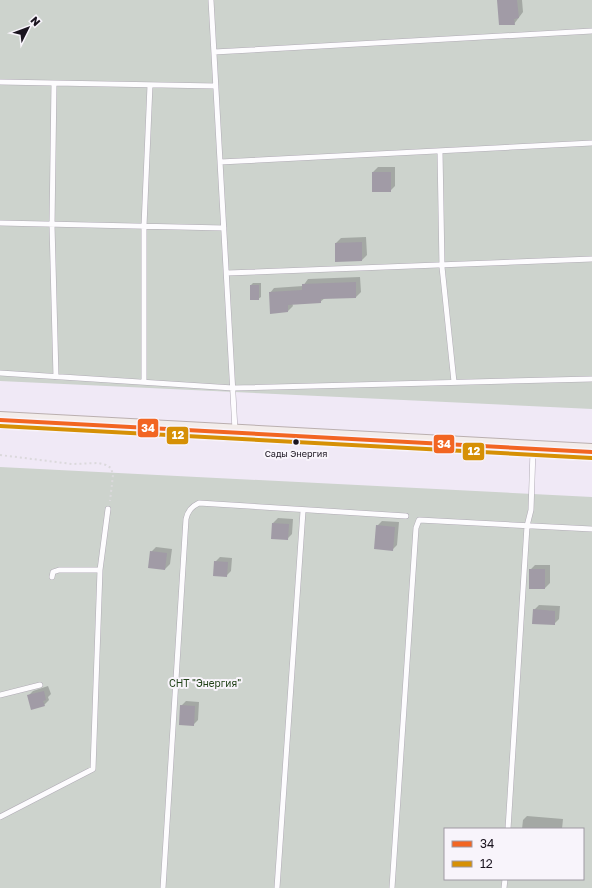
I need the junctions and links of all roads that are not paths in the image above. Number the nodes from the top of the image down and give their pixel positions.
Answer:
1 (211, 0) edge
2 (592, 30) edge
3 (214, 52) junction
4 (0, 82) edge
5 (54, 83) junction
6 (150, 85) junction
7 (216, 86) junction
8 (592, 143) edge
9 (440, 151) junction
10 (220, 162) junction
11 (0, 223) edge
12 (52, 224) junction
13 (144, 226) junction
14 (224, 228) junction
15 (592, 260) edge
16 (442, 266) junction
17 (227, 273) junction
18 (0, 373) edge
19 (56, 377) junction
20 (592, 379) edge
21 (144, 382) junction
22 (454, 382) junction
23 (233, 388) junction
24 (0, 420) edge
25 (236, 433) junction
26 (533, 449) junction
27 (592, 452) edge
28 (108, 509) road end
29 (303, 511) junction
30 (406, 516) dead end
31 (527, 526) junction
32 (592, 529) edge
33 (100, 570) junction
34 (52, 577) dead end
35 (40, 685) dead end
36 (0, 695) edge
37 (0, 817) edge
38 (508, 828) edge
39 (163, 888) edge
40 (277, 888) edge
41 (392, 888) edge

1 - 3 lane
2 - 3 lane
3 - 7 lane
4 - 5 lane
5 - 6 lane
5 - 12 lane
6 - 7 lane
6 - 13 lane
7 - 10 lane
8 - 9 lane
9 - 10 lane
9 - 16 lane
10 - 14 lane
11 - 12 lane
12 - 13 lane
12 - 19 lane
13 - 14 lane
13 - 21 lane
14 - 17 lane
15 - 16 lane
16 - 17 lane
16 - 22 lane
17 - 23 lane
18 - 19 lane
19 - 21 lane
20 - 22 lane
21 - 23 lane
22 - 23 lane
23 - 25 lane
24 - 25 main road
25 - 26 main road
26 - 27 main road
26 - 31 lane
28 - 33 lane
29 - 30 lane
29 - 39 lane
29 - 40 lane
31 - 32 lane
31 - 38 lane
31 - 41 lane
33 - 34 lane
33 - 37 lane
35 - 36 lane

